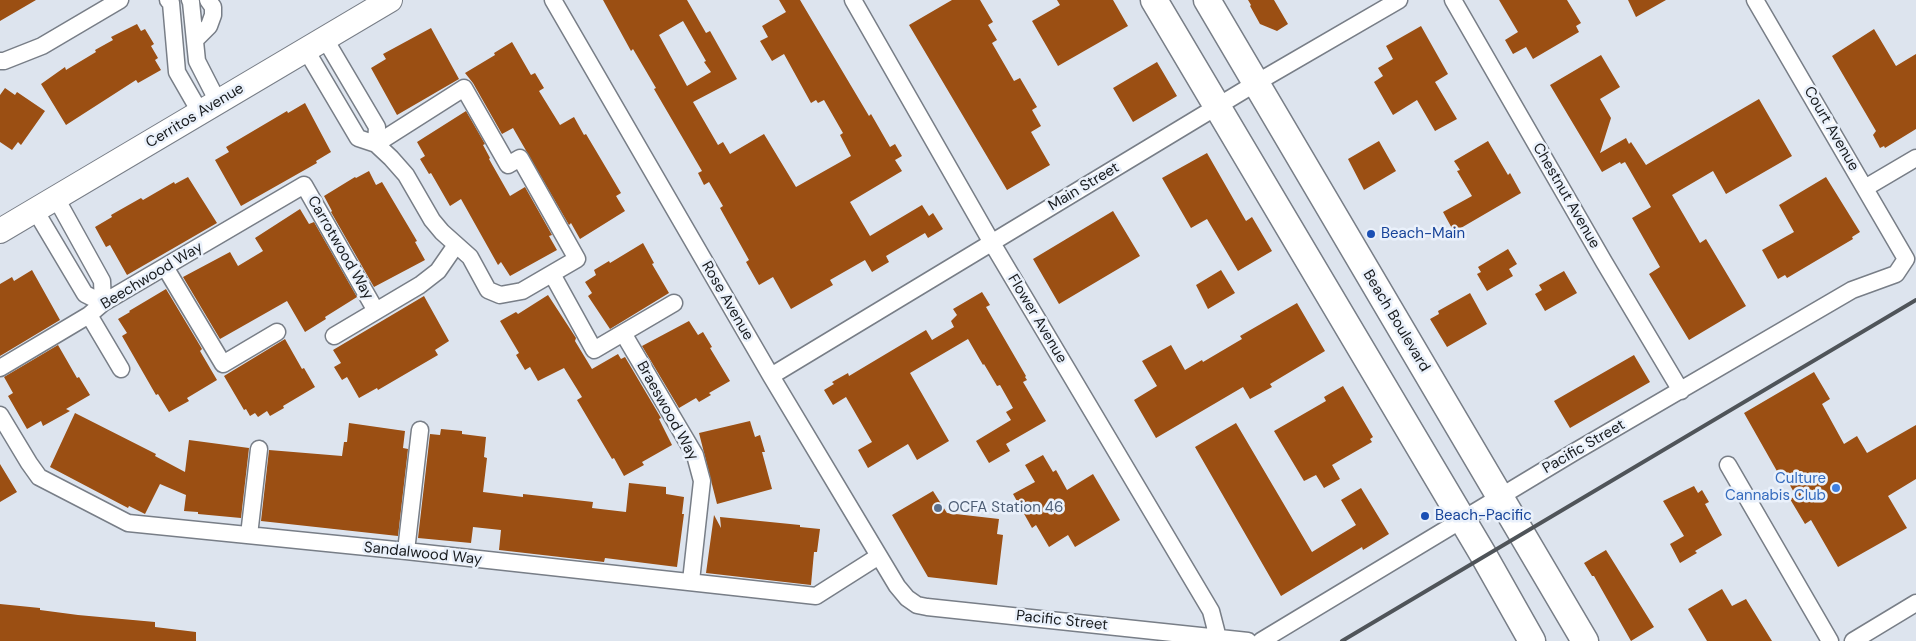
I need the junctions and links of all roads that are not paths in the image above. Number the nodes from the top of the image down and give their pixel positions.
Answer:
1 (120, 0) edge
2 (190, 0) edge
3 (208, 0) edge
4 (390, 0) edge
5 (553, 0) edge
6 (853, 0) edge
7 (1154, 0) edge
8 (1207, 0) edge
9 (1399, 0) edge
10 (1453, 0) edge
11 (1755, 0) edge
12 (171, 1) edge
13 (195, 40) junction
14 (316, 44) junction
15 (0, 61) edge
16 (1256, 83) junction
17 (209, 107) junction
18 (1217, 107) junction
19 (376, 144) junction
20 (1916, 158) edge
21 (304, 185) joint
22 (1865, 188) junction
23 (56, 198) junction
24 (35, 210) junction
25 (0, 231) edge
26 (992, 243) junction
27 (456, 246) junction
28 (1906, 259) joint
29 (165, 267) junction
30 (552, 274) junction
31 (103, 303) junction
32 (674, 303) dead end
33 (376, 311) junction
34 (89, 316) junction
35 (277, 332) dead end
36 (623, 333) junction
37 (334, 336) dead end
38 (0, 368) edge
39 (121, 368) dead end
40 (771, 376) junction
41 (1681, 391) junction
42 (0, 415) edge
43 (420, 430) dead end
44 (259, 449) dead end
45 (1728, 465) dead end
46 (1500, 497) junction
47 (1462, 520) junction
48 (249, 535) junction
49 (406, 551) junction
50 (879, 556) junction
51 (691, 582) junction
52 (907, 598) joint
53 (1916, 603) edge
54 (1218, 638) junction
55 (1248, 641) edge
56 (1261, 641) edge
57 (1532, 641) edge
58 (1585, 641) edge
59 (1830, 641) edge
60 (1853, 641) edge

1 - 15 street
2 - 13 street
3 - 13 street
4 - 14 main road, Cerritos Avenue
5 - 40 street, Rose Avenue
6 - 26 street, Flower Avenue
7 - 18 main road
8 - 16 main road, Beach Boulevard
9 - 16 street, Main Street
10 - 41 street, Chestnut Avenue
11 - 22 street, Court Avenue
12 - 17 street
13 - 17 street
14 - 17 main road, Cerritos Avenue
14 - 19 street
14 - 19 street
16 - 18 street, Main Street
16 - 46 main road, Beach Boulevard
17 - 23 main road, Cerritos Avenue
18 - 26 street, Main Street
18 - 47 main road
19 - 27 street
19 - 30 street
20 - 22 street
21 - 29 street, Beechwood Way
21 - 33 street, Carrotwood Way
22 - 28 street, Court Avenue
23 - 24 main road, Cerritos Avenue
23 - 31 street
24 - 25 main road, Cerritos Avenue
24 - 31 street
26 - 40 street, Main Street
26 - 54 street, Flower Avenue
27 - 30 street
27 - 33 street
28 - 41 street, Pacific Street
29 - 31 street, Beechwood Way
29 - 35 street
30 - 36 street
31 - 34 street, Beechwood Way
32 - 36 street
33 - 37 street
34 - 38 street, Beechwood Way
34 - 39 street
36 - 51 street, Braeswood Way
40 - 50 street, Rose Avenue
41 - 46 street, Pacific Street
42 - 48 street, Sandalwood Way
43 - 49 street
44 - 48 street
45 - 59 street
46 - 47 street, Pacific Street
46 - 58 main road, Beach Boulevard
47 - 56 street, Pacific Street
47 - 57 main road
48 - 49 street, Sandalwood Way
49 - 51 street, Sandalwood Way
50 - 51 street, Sandalwood Way
50 - 52 street, Rose Avenue
52 - 54 street, Pacific Street
53 - 60 street
54 - 55 street, Pacific Street

